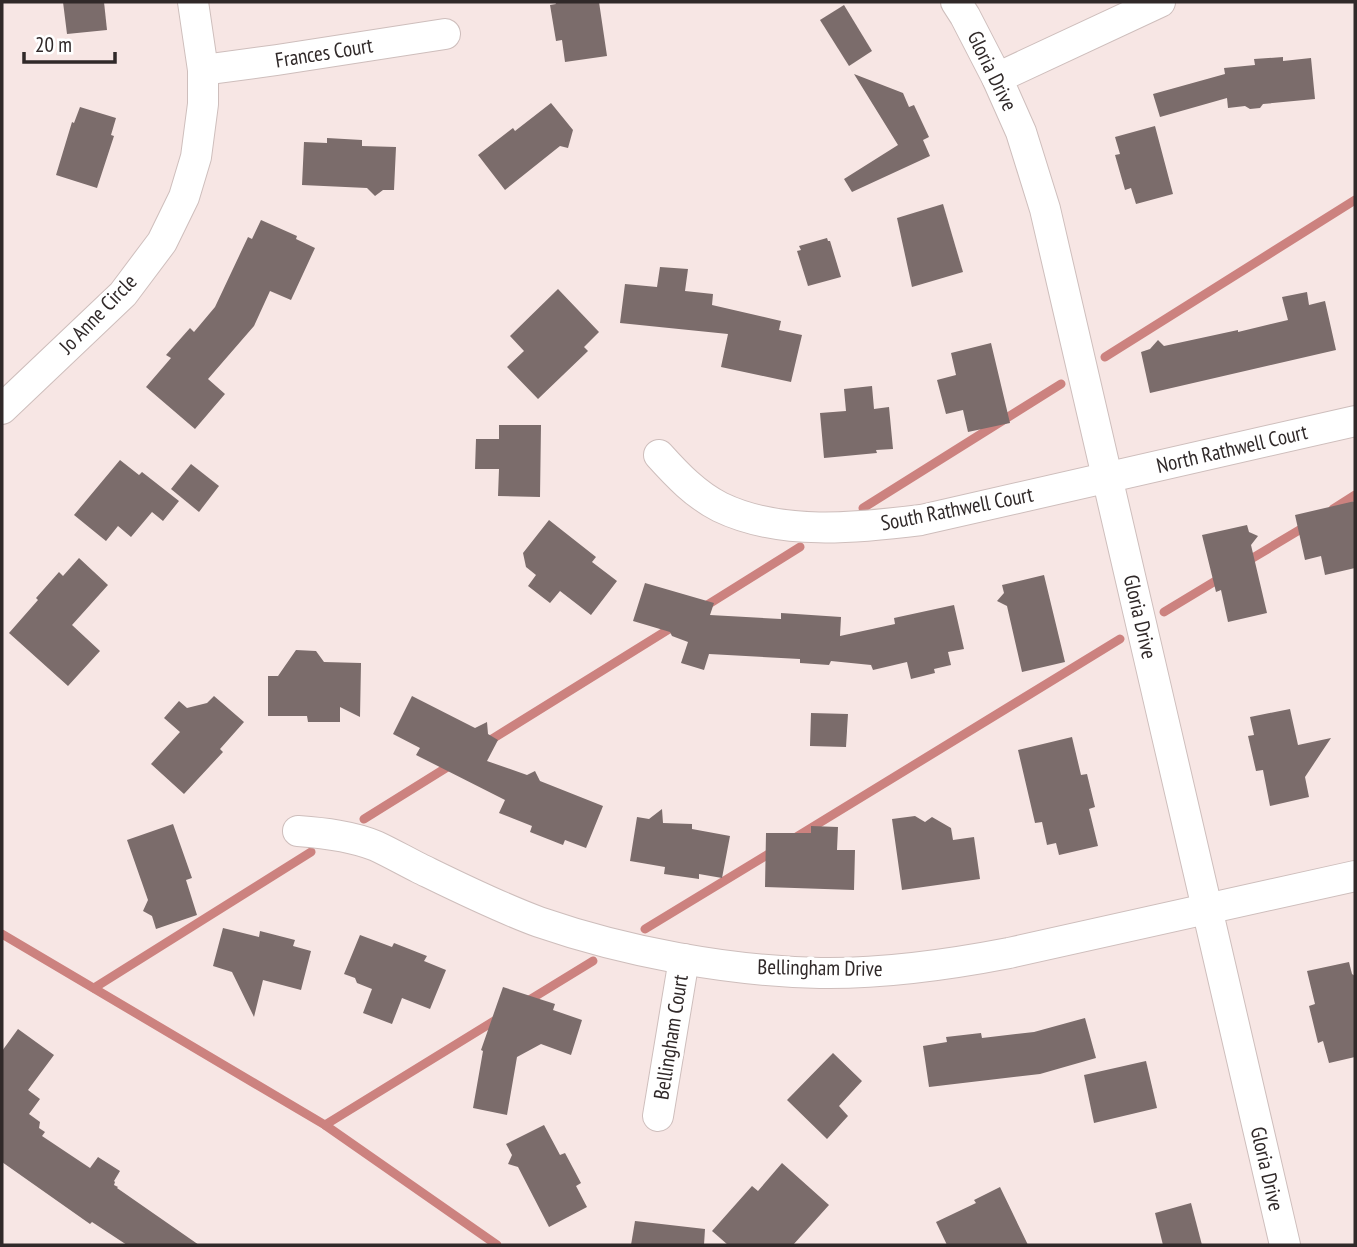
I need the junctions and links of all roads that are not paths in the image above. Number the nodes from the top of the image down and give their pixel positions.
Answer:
1 (193, 2) edge
2 (956, 2) edge
3 (1160, 2) edge
4 (445, 34) dead end
5 (203, 70) junction
6 (997, 78) junction
7 (2, 409) edge
8 (1355, 421) edge
9 (659, 455) dead end
10 (1108, 478) junction
11 (298, 831) dead end
12 (1355, 876) edge
13 (1206, 911) junction
14 (684, 959) junction
15 (658, 1116) dead end
16 (1285, 1245) edge

1 - 5 street, Jo Anne Circle
2 - 6 street, Gloria Drive
3 - 6 street
4 - 5 street, Frances Court
5 - 7 street, Jo Anne Circle
6 - 10 street, Gloria Drive
8 - 10 street, North Rathwell Court
9 - 10 street, South Rathwell Court
10 - 13 street, Gloria Drive
11 - 14 street, Bellingham Drive
12 - 13 street, Bellingham Drive
13 - 14 street, Bellingham Drive
13 - 16 street, Gloria Drive
14 - 15 street, Bellingham Court

